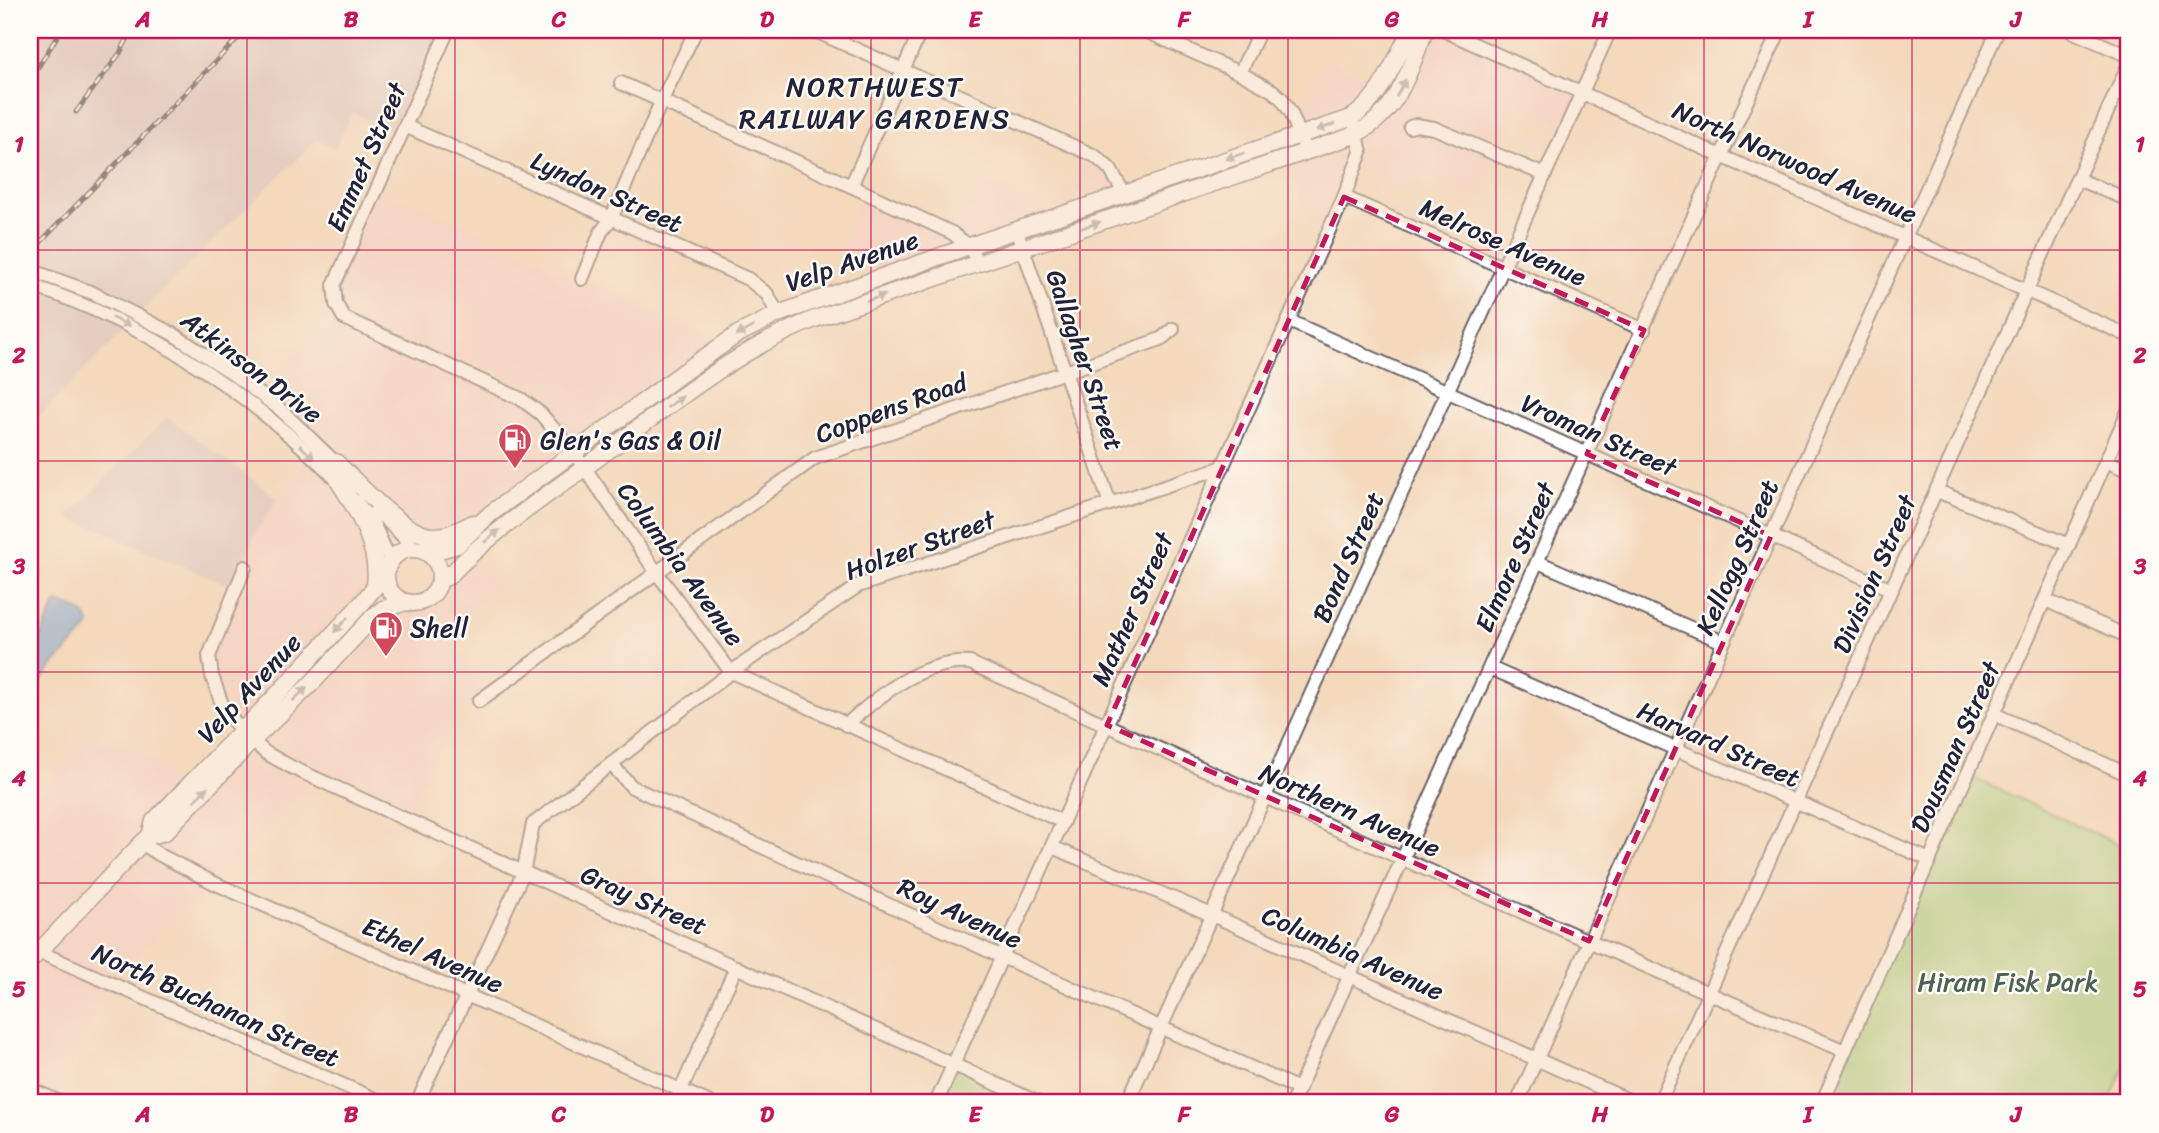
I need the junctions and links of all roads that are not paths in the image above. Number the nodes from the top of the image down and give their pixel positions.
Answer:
1 (33, 30) edge
2 (448, 30) edge
3 (696, 30) edge
4 (813, 30) edge
5 (921, 30) edge
6 (1143, 30) edge
7 (1260, 30) edge
8 (1411, 30) edge
9 (1425, 30) edge
10 (1443, 30) edge
11 (1610, 30) edge
12 (1780, 30) edge
13 (1998, 30) edge
14 (2069, 30) edge
15 (30, 36) edge
16 (2129, 56) edge
17 (2129, 64) edge
18 (903, 70) junction
19 (1240, 74) junction
20 (621, 83) dead end
21 (1582, 93) junction
22 (661, 102) junction
23 (1351, 118) junction
24 (405, 126) junction
25 (1410, 127) dead end
26 (1357, 133) junction
27 (1303, 143) junction
28 (1721, 156) junction
29 (1545, 175) junction
30 (2077, 178) junction
31 (851, 186) junction
32 (1124, 193) junction
33 (1344, 197) junction
34 (2129, 200) edge
35 (611, 219) junction
36 (1017, 231) junction
37 (1906, 237) junction
38 (969, 246) junction
39 (1023, 248) junction
40 (978, 264) junction
41 (1504, 267) junction
42 (30, 270) edge
43 (582, 279) dead end
44 (30, 285) edge
45 (2027, 290) junction
46 (336, 304) joint
47 (778, 314) junction
48 (1289, 321) junction
49 (1173, 329) dead end
50 (1644, 330) junction
51 (2129, 336) edge
52 (1063, 371) junction
53 (1447, 392) junction
54 (2129, 409) edge
55 (575, 454) junction
56 (1587, 454) junction
57 (2106, 461) junction
58 (336, 463) junction
59 (1223, 467) junction
60 (585, 468) junction
61 (2129, 471) edge
62 (339, 482) junction
63 (1937, 491) junction
64 (1110, 504) junction
65 (491, 514) junction
66 (1771, 536) junction
67 (2069, 545) junction
68 (419, 549) junction
69 (1538, 562) junction
70 (245, 567) dead end
71 (384, 573) junction
72 (657, 573) junction
73 (440, 580) junction
74 (1892, 590) junction
75 (2045, 600) junction
76 (406, 602) junction
77 (2129, 637) edge
78 (1724, 642) junction
79 (1490, 668) junction
80 (731, 672) junction
81 (479, 701) dead end
82 (1994, 715) junction
83 (846, 725) junction
84 (1107, 725) junction
85 (243, 734) junction
86 (1675, 750) junction
87 (611, 764) junction
88 (2129, 775) edge
89 (1265, 797) junction
90 (1794, 802) junction
91 (1063, 822) junction
92 (146, 840) junction
93 (1052, 847) junction
94 (1404, 859) junction
95 (1930, 860) junction
96 (524, 871) junction
97 (1212, 915) junction
98 (1589, 941) junction
99 (33, 953) edge
100 (1002, 957) junction
101 (736, 967) junction
102 (1350, 976) junction
103 (1708, 994) junction
104 (466, 995) junction
105 (1161, 1028) junction
106 (1845, 1051) junction
107 (1536, 1059) junction
108 (954, 1064) junction
109 (1299, 1088) junction
110 (30, 1089) edge
111 (681, 1090) junction
112 (62, 1103) edge
113 (384, 1103) edge
114 (417, 1103) edge
115 (675, 1103) edge
116 (710, 1103) edge
117 (936, 1103) edge
118 (1039, 1103) edge
119 (1127, 1103) edge
120 (1293, 1103) edge
121 (1517, 1103) edge
122 (1635, 1103) edge
123 (1659, 1103) edge
124 (1822, 1103) edge

1 - 15 street
2 - 24 street, Emmet Street
3 - 22 street
4 - 18 street
5 - 18 street
6 - 19 street
7 - 19 street
8 - 23 main road
26 -> 9 main road
10 - 21 street, North Norwood Avenue
11 - 21 street, Bond Street
12 - 28 street, Elmore Street
13 - 37 street, Kellogg Street
14 - 16 street
17 - 30 street, Division Street
18 - 31 street
18 - 32 street
19 - 27 street
20 - 22 street
21 - 28 street, North Norwood Avenue
21 - 29 street, Bond Street
22 - 31 street
22 - 35 street
23 - 26 street, Mather Street
23 -> 27 main road, Velp Avenue
24 - 35 street, Lyndon Street
24 - 46 street, Emmet Street
25 - 29 street
26 - 27 main road, Velp Avenue
26 - 33 street, Mather Street
27 -> 32 main road, Velp Avenue
39 -> 27 main road, Velp Avenue
28 - 37 street, North Norwood Avenue
28 - 50 street, Elmore Street
29 - 41 street, Bond Street
30 - 34 street
30 - 45 street, Division Street
31 - 38 street
32 - 36 main road, Velp Avenue
33 - 41 street, Melrose Avenue
33 - 48 street, Mather Street
35 - 43 street
35 - 47 street, Lyndon Street
36 - 38 main road, Velp Avenue
36 - 39 street, Gallagher Street
37 - 45 street, North Norwood Avenue
37 - 66 street, Kellogg Street
38 - 40 street
38 - 47 main road, Velp Avenue
39 - 40 main road, Velp Avenue
39 - 52 street, Gallagher Street
60 -> 40 main road, Velp Avenue
41 - 50 street, Melrose Avenue
41 - 53 street, Bond Street
42 - 58 street, Atkinson Drive
44 -> 62 street, Atkinson Drive
45 - 51 street, North Norwood Avenue
45 - 63 street, Division Street
46 - 55 street, Columbia Avenue
47 -> 55 main road, Velp Avenue
48 - 53 street, Vroman Street
48 - 59 street, Mather Street
49 - 52 street, Coppens Road
50 - 56 street, Elmore Street
52 - 64 street, Gallagher Street
52 - 72 street, Coppens Road
53 - 56 street, Vroman Street
53 - 89 street, Bond Street
54 - 57 street, Dousman Street
55 - 60 street, Columbia Avenue
55 - 65 main road, Velp Avenue
56 - 66 street, Vroman Street
56 - 69 street, Elmore Street
57 - 61 street
57 - 67 street, Dousman Street
58 - 65 main road
58 - 68 street, Atkinson Drive
59 - 64 street, Holzer Street
59 - 84 street, Mather Street
60 - 72 street, Columbia Avenue
73 -> 60 main road, Velp Avenue
62 - 71 main road
62 - 71 street, Atkinson Drive
63 - 67 street
63 - 74 street, Division Street
64 - 80 street, Holzer Street
65 - 68 main road, Velp Avenue
66 - 74 street, Vroman Street
66 - 78 street, Kellogg Street
67 - 75 street, Dousman Street
68 - 71 main road
68 - 73 main road
69 - 78 street
69 - 79 street, Elmore Street
70 - 85 street
71 - 76 main road
71 -> 85 main road, Velp Avenue
72 - 80 street, Columbia Avenue
72 - 81 street, Coppens Road
73 - 76 main road
74 - 90 street, Division Street
75 - 77 street
75 - 82 street, Dousman Street
85 -> 76 main road, Velp Avenue
78 - 86 street, Kellogg Street
79 - 86 street, Harvard Street
79 - 94 street, Elmore Street
80 - 83 street, Columbia Avenue
80 - 87 street, Holzer Street
82 - 88 street
82 - 95 street, Dousman Street
83 - 84 street, Northern Avenue
83 - 91 street, Columbia Avenue
84 - 89 street, Northern Avenue
84 - 91 street, Mather Street
85 - 92 main road, Velp Avenue
85 - 96 street, Gray Street
86 - 90 street, Harvard Street
86 - 98 street, Kellogg Street
87 - 96 street, Holzer Street
87 - 100 street, Roy Avenue
89 - 94 street, Northern Avenue
89 - 97 street, Bond Street
90 - 95 street, Harvard Street
90 - 103 street, Division Street
91 - 93 street, Mather Street
92 - 99 main road, Velp Avenue
92 - 104 street, Ethel Avenue
93 - 97 street, Columbia Avenue
93 - 100 street, Mather Street
94 - 98 street, Northern Avenue
94 - 102 street, Elmore Street
95 - 106 street, Dousman Street
96 - 101 street, Gray Street
96 - 104 street, Holzer Street
97 - 102 street, Columbia Avenue
97 - 105 street, Bond Street
98 - 103 street, Northern Avenue
98 - 107 street, Kellogg Street
99 - 113 street, North Buchanan Street
100 - 105 street, Roy Avenue
100 - 108 street, Mather Street
101 - 108 street, Gray Street
101 - 111 street
102 - 107 street, Columbia Avenue
102 - 109 street, Elmore Street
103 - 106 street, Northern Avenue
103 - 123 street, Division Street
104 - 111 street, Ethel Avenue
104 - 114 street, Holzer Street
105 - 109 street, Roy Avenue
105 - 119 street, Bond Street
106 - 124 street, Dousman Street
107 - 121 street, Kellogg Street
107 - 122 street, Columbia Avenue
108 - 117 street, Mather Street
108 - 118 street, Gray Street
109 - 120 street, Elmore Street
110 - 112 street
111 - 115 street
111 - 116 street, Ethel Avenue

